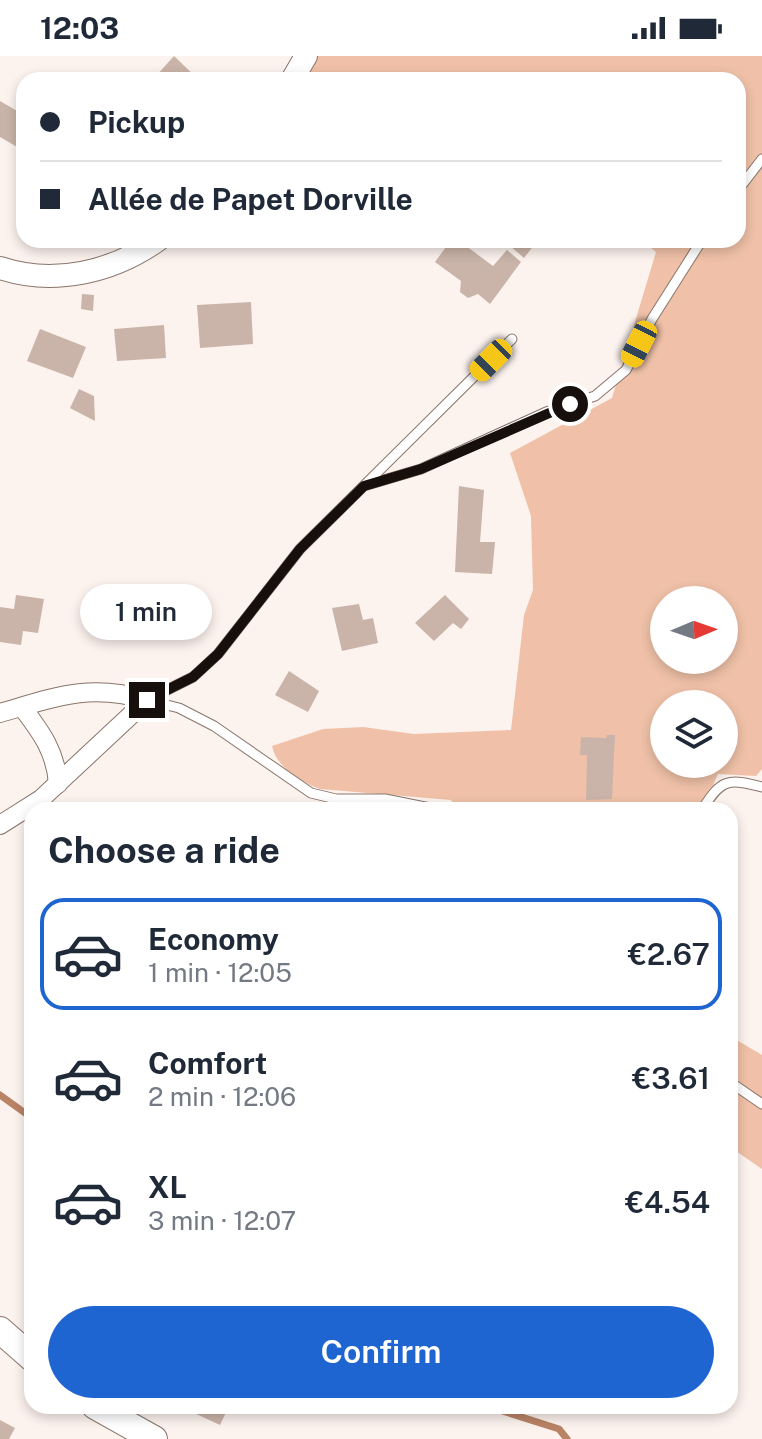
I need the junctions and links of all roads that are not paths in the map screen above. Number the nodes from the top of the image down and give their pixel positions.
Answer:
1 (762, 159) edge
2 (746, 180) edge
3 (147, 248) edge
4 (697, 248) edge
5 (0, 268) edge
6 (512, 339) dead end
7 (364, 486) junction
8 (147, 700) junction
9 (22, 707) junction
10 (0, 713) edge
11 (58, 784) junction
12 (762, 787) edge
13 (37, 802) edge
14 (400, 802) edge
15 (708, 802) edge
16 (24, 811) edge
17 (0, 825) edge
18 (738, 1088) edge
19 (762, 1104) edge
20 (0, 1330) edge
21 (24, 1351) edge
22 (109, 1414) edge
23 (154, 1439) edge

1 - 2 lane
3 - 5 street
4 - 7 lane
6 - 7 lane
7 - 8 lane
8 - 9 street
8 - 11 street
8 - 14 lane
9 - 10 street
9 - 11 street
11 - 13 street
12 - 15 lane
16 - 17 street
18 - 19 lane
20 - 21 main road
22 - 23 main road

